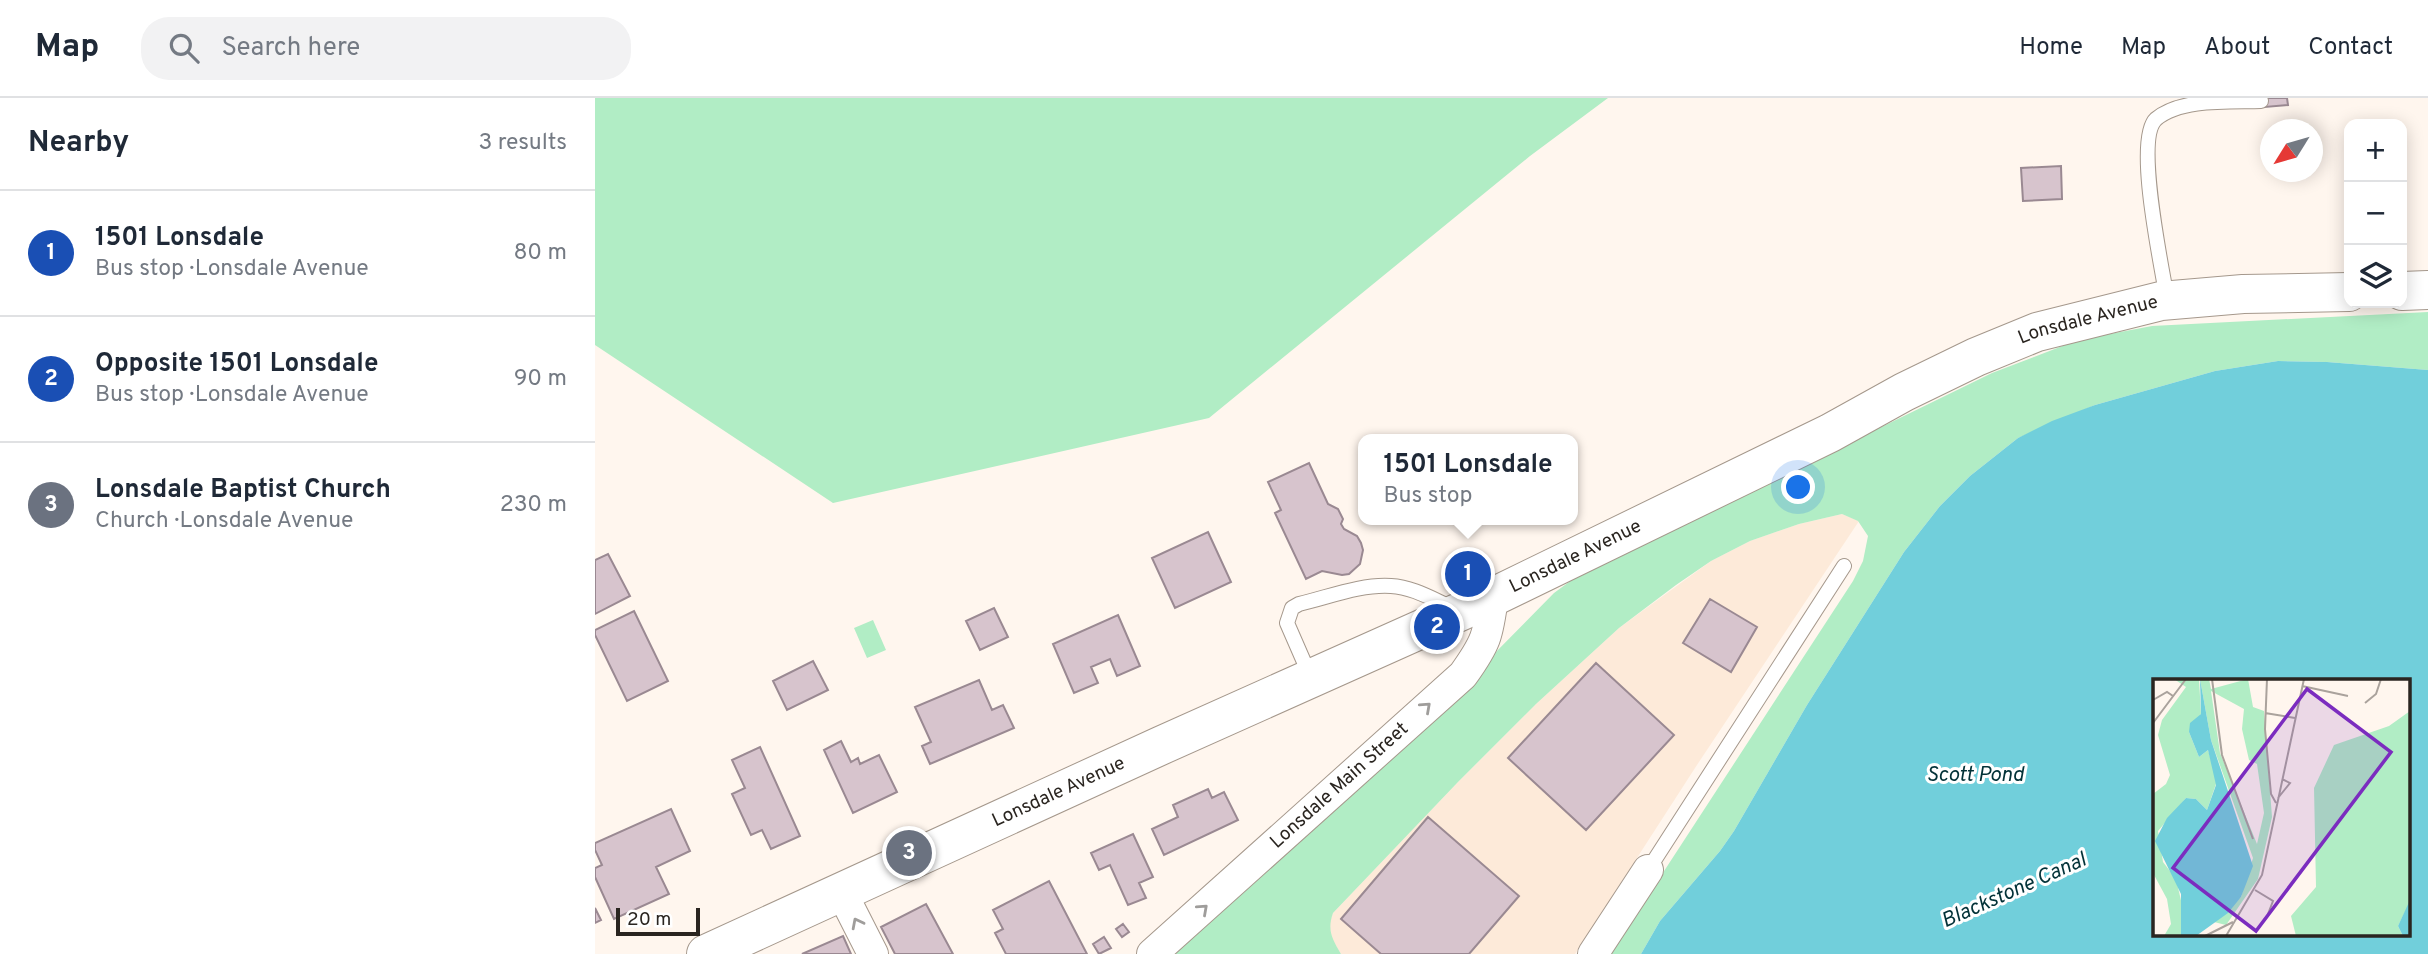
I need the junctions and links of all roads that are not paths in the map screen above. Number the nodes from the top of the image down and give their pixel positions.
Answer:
1 (2261, 101) dead end
2 (2428, 290) edge
3 (2407, 291) edge
4 (2344, 292) edge
5 (2168, 300) junction
6 (1844, 566) dead end
7 (1477, 604) junction
8 (1311, 678) junction
9 (1648, 870) joint
10 (842, 893) junction
11 (706, 954) edge
12 (873, 954) edge
13 (1152, 954) edge
14 (1593, 954) edge

1 - 5 lane
2 - 3 main road
4 - 5 main road, Lonsdale Avenue
5 - 7 main road, Lonsdale Avenue
6 - 9 lane
7 - 8 main road, Lonsdale Avenue
7 - 8 lane
13 -> 7 street, Lonsdale Main Street
8 - 10 main road, Lonsdale Avenue
9 - 14 street
10 - 11 main road, Lonsdale Avenue
12 -> 10 street

